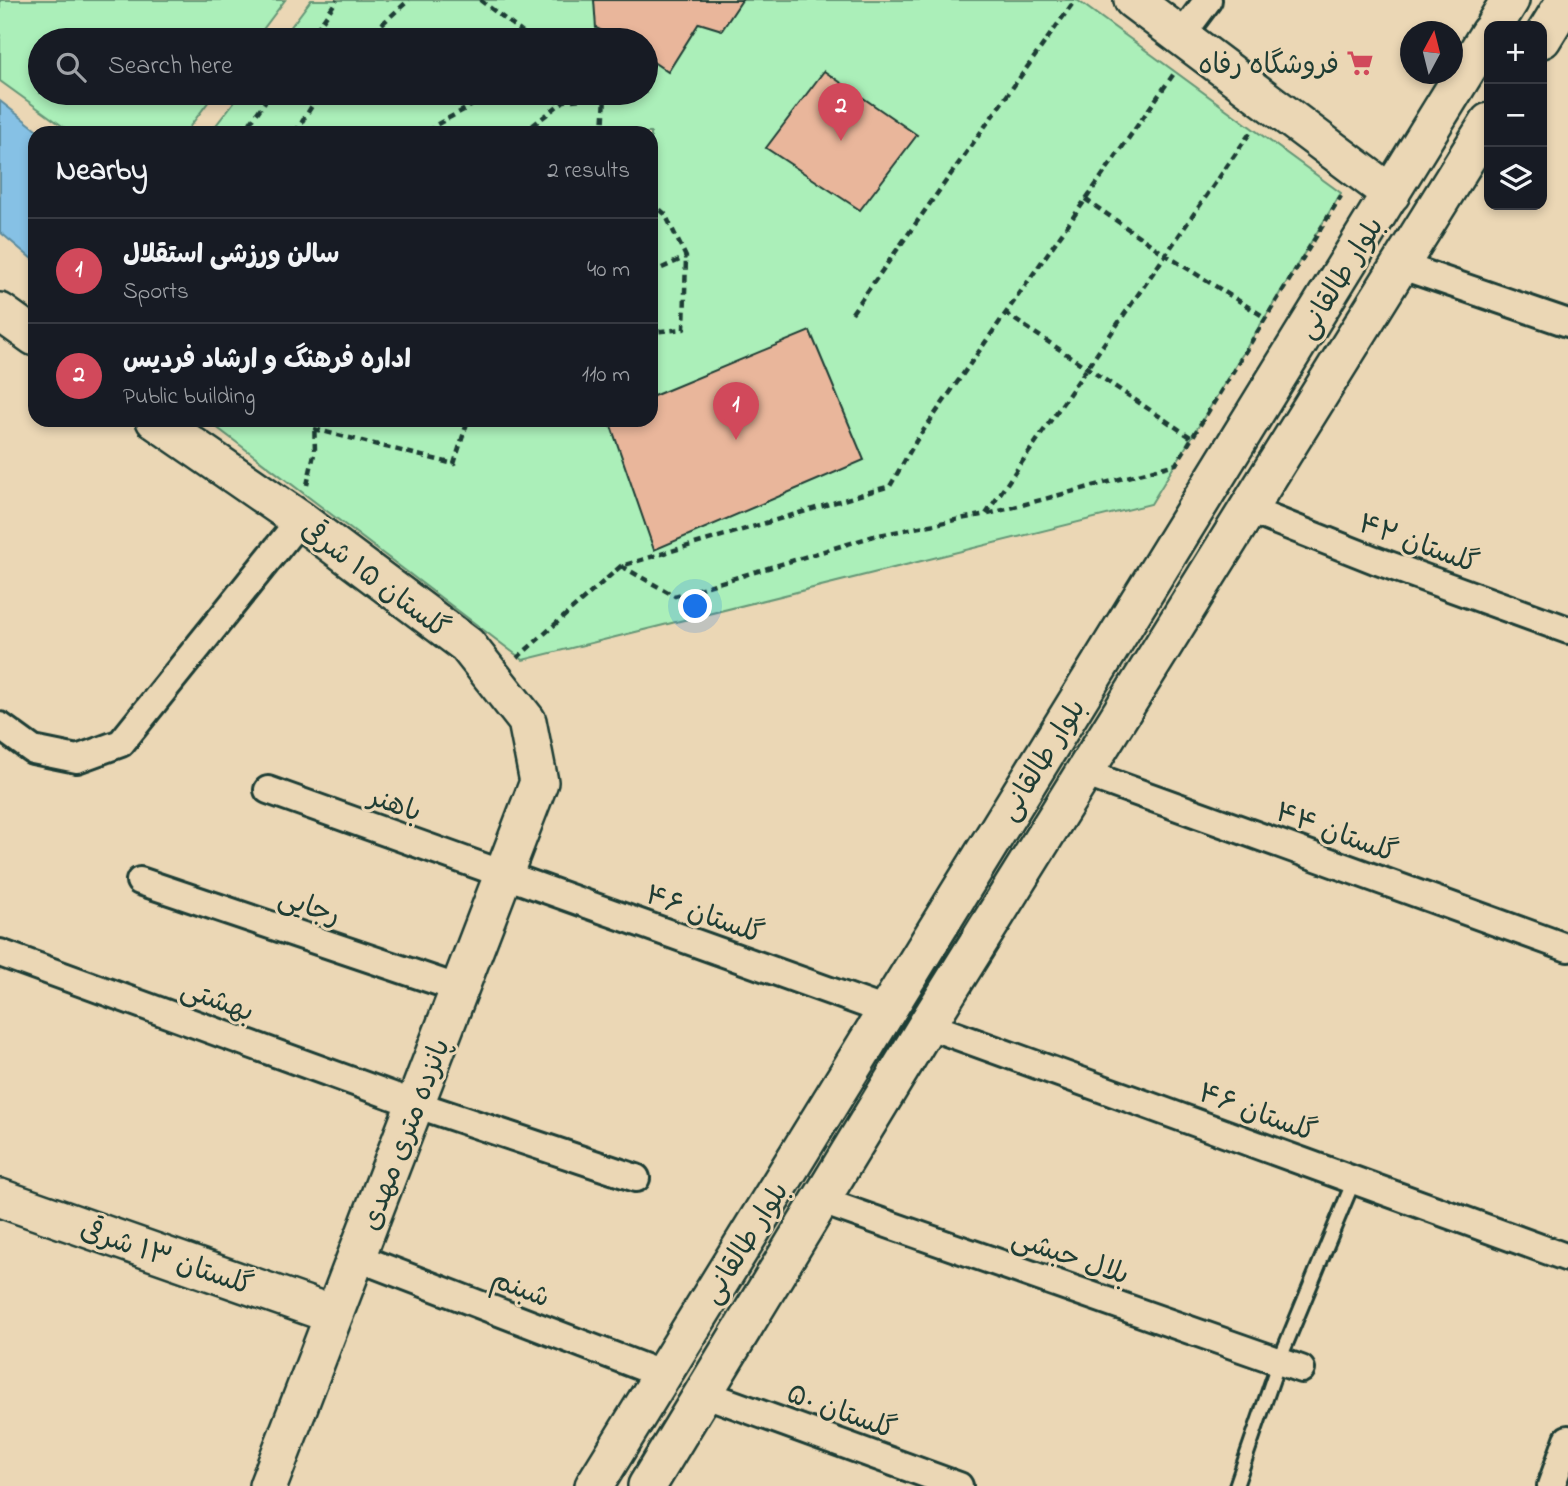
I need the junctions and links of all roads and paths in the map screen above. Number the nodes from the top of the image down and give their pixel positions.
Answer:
1 (337, 0) edge
2 (410, 0) edge
3 (480, 0) edge
4 (1075, 0) edge
5 (1133, 0) edge
6 (1208, 0) edge
7 (1510, 0) edge
8 (1566, 0) edge
9 (1497, 21) edge
10 (317, 28) edge
11 (378, 28) edge
12 (516, 28) edge
13 (1547, 31) edge
14 (1187, 40) junction
15 (1484, 41) edge
16 (1270, 103) junction
17 (263, 105) edge
18 (312, 105) edge
19 (472, 105) edge
20 (559, 105) edge
21 (603, 105) edge
22 (248, 126) edge
23 (299, 126) edge
24 (435, 126) edge
25 (532, 126) edge
26 (603, 126) edge
27 (1484, 130) edge
28 (1358, 169) junction
29 (1391, 194) junction
30 (1085, 199) junction
31 (658, 208) edge
32 (1166, 255) junction
33 (686, 257) junction
34 (1399, 265) junction
35 (658, 270) edge
36 (0, 312) edge
37 (852, 313) dead end
38 (1005, 313) junction
39 (1266, 318) junction
40 (1568, 323) edge
41 (658, 331) edge
42 (28, 332) edge
43 (1088, 367) junction
44 (165, 427) edge
45 (466, 427) edge
46 (314, 429) joint
47 (1192, 438) junction
48 (1249, 510) junction
49 (986, 514) junction
50 (300, 520) junction
51 (621, 566) junction
52 (1130, 617) junction
53 (1568, 630) edge
54 (1168, 639) junction
55 (494, 679) junction
56 (0, 726) edge
57 (1084, 773) junction
58 (539, 782) joint
59 (268, 790) dead end
60 (503, 875) junction
61 (140, 881) dead end
62 (1568, 948) edge
63 (0, 953) edge
64 (460, 989) junction
65 (886, 1011) junction
66 (927, 1025) junction
67 (415, 1104) junction
68 (636, 1178) dead end
69 (1354, 1179) junction
70 (0, 1198) edge
71 (820, 1200) junction
72 (356, 1257) junction
73 (1568, 1258) edge
74 (334, 1315) junction
75 (1290, 1365) junction
76 (663, 1375) junction
77 (703, 1393) junction
78 (1568, 1439) edge
79 (268, 1486) edge
80 (594, 1486) edge
81 (647, 1486) edge
82 (959, 1486) edge
83 (1236, 1486) edge
84 (1551, 1486) edge

1 - 10 path
2 - 11 path
3 - 12 path
4 - 37 path
5 - 14 main road
6 - 14 street
7 - 9 main road
8 - 13 main road
14 - 16 main road
14 - 30 path
15 - 29 main road, بلوار طالقانی
16 - 28 main road
16 - 32 path
17 - 22 path
18 - 23 path
19 - 24 path
20 - 25 path
21 - 26 path
27 - 34 main road, بلوار طالقانی
28 - 29 main road
28 - 39 path
29 - 52 main road, بلوار طالقانی
30 - 32 path
30 - 38 path
31 - 33 path
32 - 39 path
32 - 43 path
33 - 35 path
33 - 41 path
34 - 40 street
34 - 48 main road, بلوار طالقانی
36 - 42 main road
38 - 43 path
38 - 51 path
39 - 47 path
43 - 47 path
43 - 49 path
44 - 50 main road, گلستان ۱۵ شرقی
45 - 46 path
46 - 50 path
47 - 49 path
48 - 53 street, گلستان ۴۲
48 - 54 main road, بلوار طالقانی
49 - 51 path
50 - 55 main road, گلستان ۱۵ شرقی
50 - 56 street
51 - 55 path
52 - 54 main road
52 - 65 main road, بلوار طالقانی
54 - 57 main road, بلوار طالقانی
55 - 58 main road, گلستان ۱۵ شرقی
57 - 62 street, گلستان ۴۴
57 - 66 main road, بلوار طالقانی
58 - 60 main road, پانزده متری مهدی
59 - 60 street, باهنر
60 - 64 main road, پانزده متری مهدی
60 - 65 street, گلستان ۴۶
61 - 64 street, رجایی
63 - 67 street, بهشتی
64 - 67 main road, پانزده متری مهدی
65 - 76 main road, بلوار طالقانی
66 - 69 street, گلستان ۴۶
66 - 71 main road, بلوار طالقانی
67 - 68 street, بهشتی
67 - 72 main road, پانزده متری مهدی
69 - 73 street, گلستان ۴۶
69 - 75 lane
70 - 74 main road, گلستان ۱۳ شرقی
71 - 75 street, بلال حبشی
71 - 77 main road, بلوار طالقانی
72 - 74 main road, پانزده متری مهدی
72 - 76 street, شبنم
74 - 79 main road, پانزده متری مهدی
75 - 83 lane
76 - 80 main road, بلوار طالقانی
77 - 81 main road, بلوار طالقانی
77 - 82 street, گلستان ۵۰
78 - 84 street

